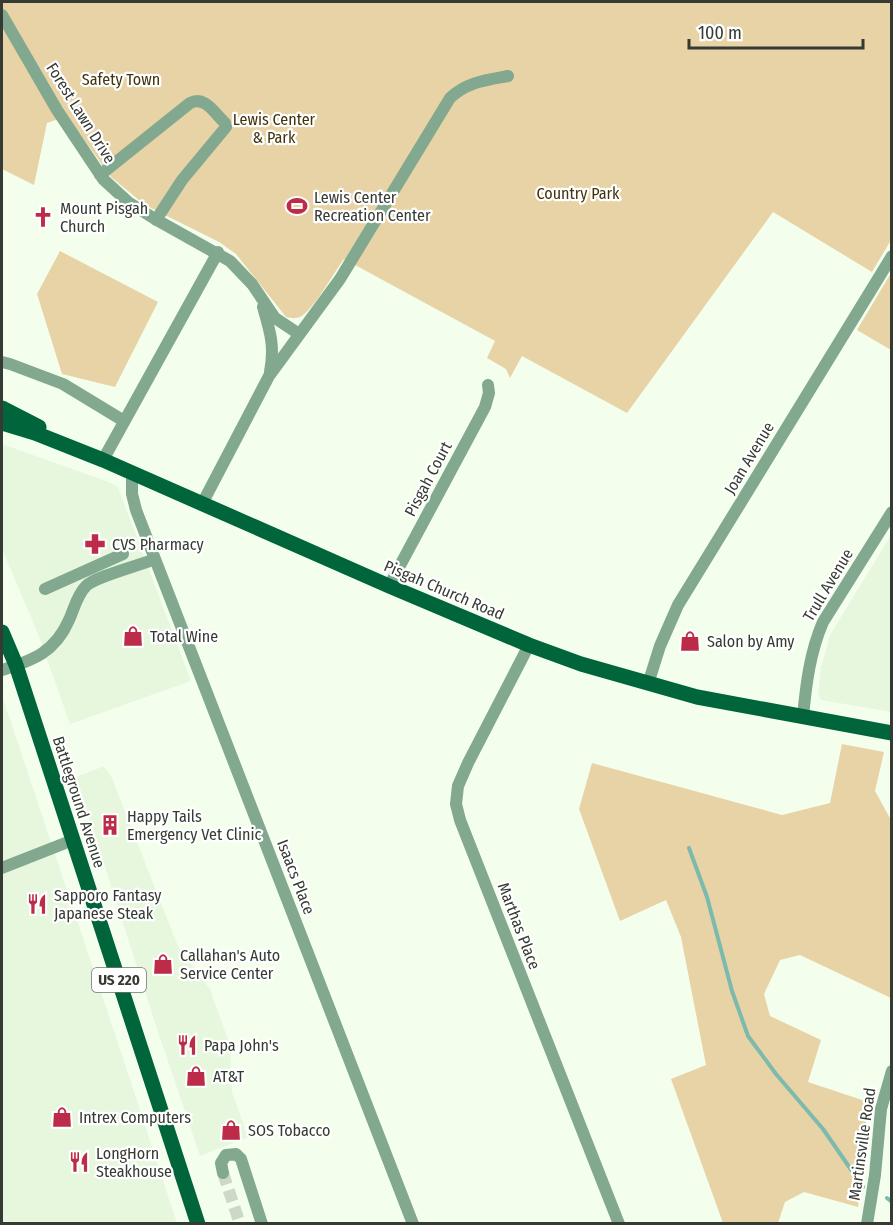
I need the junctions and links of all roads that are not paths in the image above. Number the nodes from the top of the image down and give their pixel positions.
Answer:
1 (2, 15) edge
2 (508, 76) dead end
3 (100, 175) junction
4 (156, 220) junction
5 (218, 252) junction
6 (891, 256) edge
7 (261, 300) junction
8 (299, 334) junction
9 (2, 362) edge
10 (269, 376) junction
11 (488, 385) dead end
12 (2, 408) edge
13 (124, 421) junction
14 (2, 423) edge
15 (97, 457) junction
16 (132, 472) junction
17 (202, 504) junction
18 (891, 512) edge
19 (123, 554) dead end
20 (155, 559) junction
21 (389, 586) junction
22 (45, 589) dead end
23 (2, 632) edge
24 (529, 645) junction
25 (9, 668) edge
26 (648, 684) junction
27 (803, 717) junction
28 (891, 733) edge
29 (72, 840) junction
30 (2, 868) edge
31 (891, 1071) edge
32 (223, 1173) dead end
33 (198, 1224) edge
34 (262, 1224) edge
35 (413, 1224) edge
36 (619, 1224) edge
37 (867, 1224) edge

1 - 3 street, Forest Lawn Drive
2 - 8 street
3 - 4 street, Forest Lawn Drive
3 - 4 street
4 - 5 street, Forest Lawn Drive
5 - 7 street, Forest Lawn Drive
5 - 13 street
6 - 26 street, Joan Avenue
7 - 8 street, Forest Lawn Drive
7 - 10 street, Forest Lawn Drive
8 - 10 street, Forest Lawn Drive
9 - 13 street
10 - 17 street, Forest Lawn Drive
11 - 21 street, Pisgah Court
12 - 15 main road
13 - 15 street
14 - 15 main road, Pisgah Church Road
15 - 16 main road, Pisgah Church Road
16 - 17 main road, Pisgah Church Road
16 - 20 street, Isaacs Place
17 - 21 main road, Pisgah Church Road
18 - 27 street, Trull Avenue
19 - 22 street
20 - 25 street
20 - 35 street, Isaacs Place
21 - 24 main road, Pisgah Church Road
23 - 25 main road, Battleground Avenue / US 220
24 - 26 main road, Pisgah Church Road
24 - 36 street, Marthas Place
25 - 29 main road, Battleground Avenue / US 220
26 - 27 main road, Pisgah Church Road
27 - 28 main road, Pisgah Church Road
29 - 30 street
29 - 33 main road, Battleground Avenue / US 220
31 - 37 street, Martinsville Road
32 - 34 street

